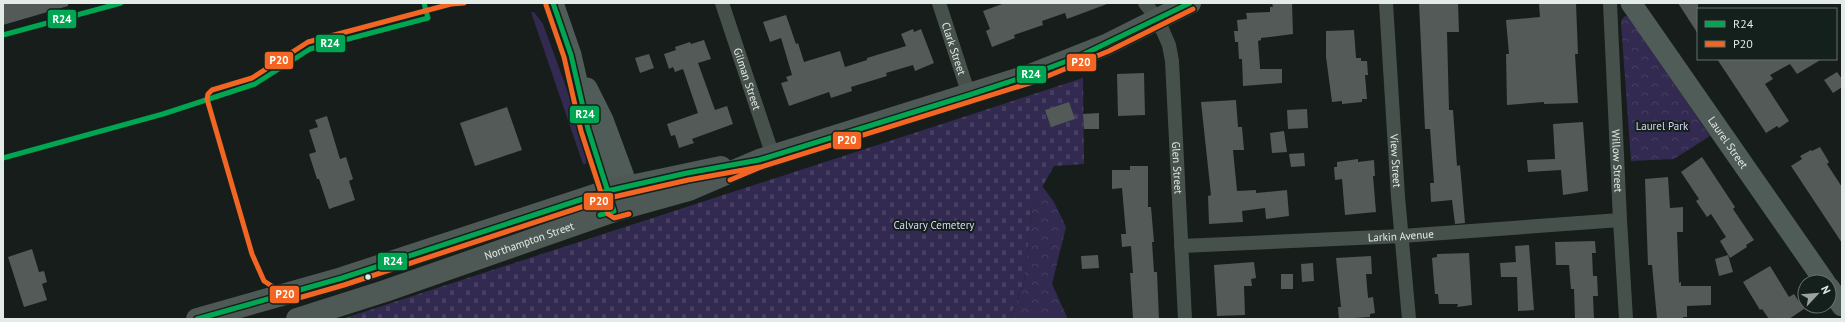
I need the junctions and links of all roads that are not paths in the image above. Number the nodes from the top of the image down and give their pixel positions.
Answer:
1 (553, 3) edge
2 (722, 3) edge
3 (939, 3) edge
4 (1190, 3) edge
5 (1386, 3) edge
6 (1610, 3) edge
7 (1632, 3) edge
8 (1151, 11) edge
9 (969, 95) junction
10 (766, 158) junction
11 (621, 198) junction
12 (1620, 220) junction
13 (1402, 236) junction
14 (1181, 246) junction
15 (436, 248) junction
16 (1819, 274) edge
17 (197, 319) edge
18 (234, 319) edge
19 (297, 319) edge
20 (1184, 319) edge
21 (1409, 319) edge
22 (1626, 319) edge

1 - 11 street
2 - 10 street, Gilman Street
3 - 9 street, Clark Street
4 - 8 main road, Northampton Street
5 - 13 street, View Street
6 - 12 street, Willow Street
7 - 16 street, Laurel Street
8 - 9 main road, Northampton Street
8 - 14 street, Glen Street
9 - 10 main road, Northampton Street
10 - 11 main road, Northampton Street
11 - 15 main road, Northampton Street
11 - 19 main road, Northampton Street
12 - 13 street, Larkin Avenue
12 - 22 street, Willow Street
13 - 14 street, Larkin Avenue
13 - 21 street, View Street
14 - 20 street, Glen Street
15 - 17 main road, Northampton Street
15 - 18 main road

